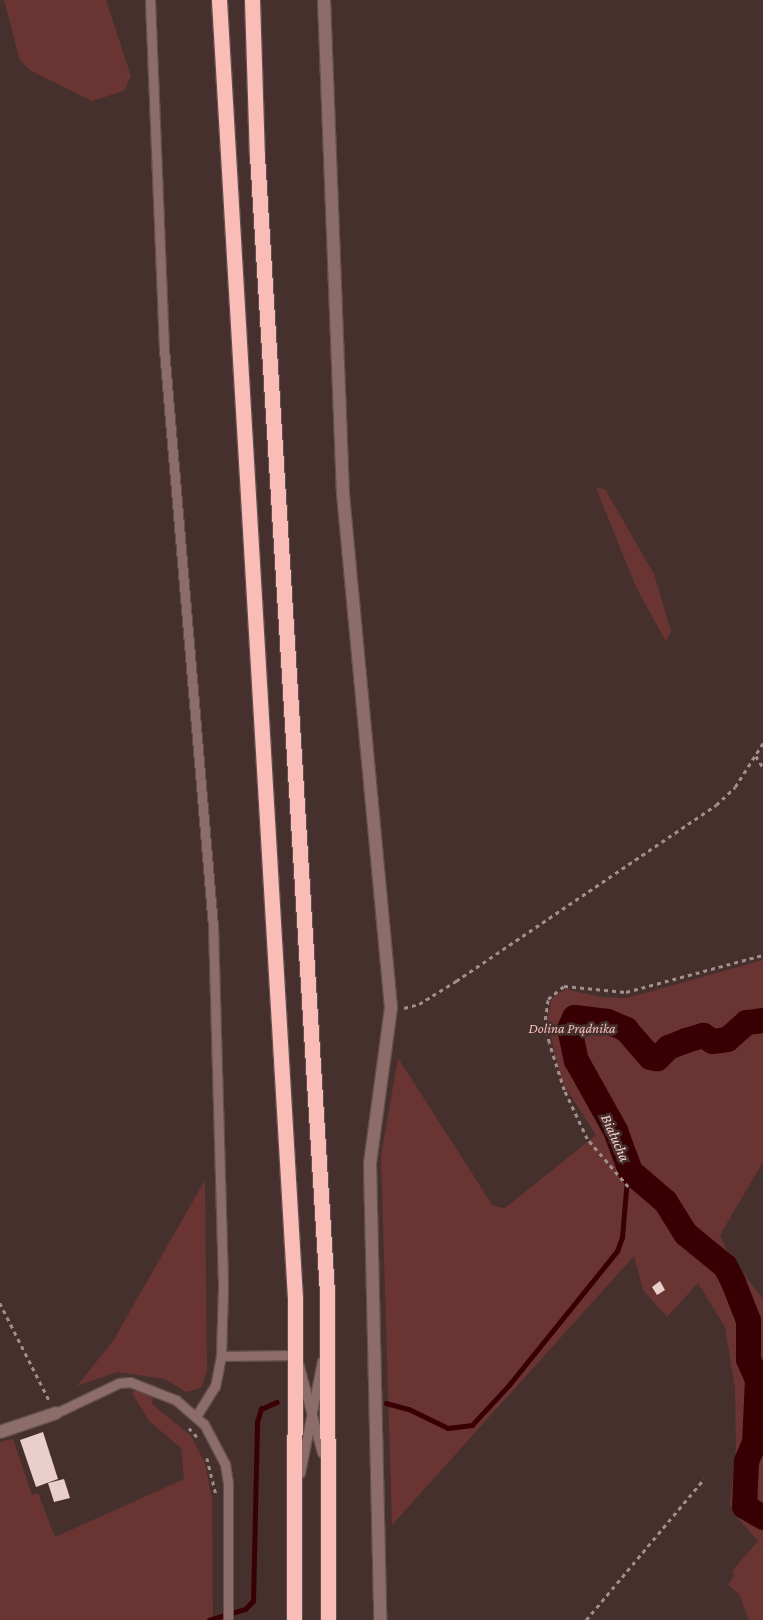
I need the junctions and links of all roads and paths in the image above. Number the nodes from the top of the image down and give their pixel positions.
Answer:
1 (150, 0) edge
2 (218, 0) edge
3 (252, 0) edge
4 (324, 0) edge
5 (763, 743) edge
6 (756, 756) junction
7 (763, 767) edge
8 (763, 955) edge
9 (391, 1008) junction
10 (628, 1187) dead end
11 (0, 1303) edge
12 (328, 1328) junction
13 (296, 1355) junction
14 (221, 1356) junction
15 (313, 1407) junction
16 (56, 1414) junction
17 (197, 1415) junction
18 (183, 1422) dead end
19 (0, 1432) edge
20 (201, 1444) dead end
21 (206, 1453) dead end
22 (704, 1479) dead end
23 (297, 1488) junction
24 (330, 1489) junction
25 (216, 1497) dead end
26 (228, 1620) edge
27 (294, 1620) edge
28 (328, 1620) edge
29 (380, 1620) edge
30 (586, 1620) edge

1 - 14 lane
2 - 13 highway
3 - 12 highway
4 - 9 street
5 - 6 path
6 - 7 path
6 - 9 path
8 - 10 path
9 - 29 street
11 - 16 path
12 - 15 lane
12 - 24 highway
13 - 14 lane
13 - 15 lane
13 - 23 highway
14 - 17 lane
15 - 23 lane
15 - 24 lane
16 - 17 lane
16 - 19 street
17 - 26 lane
18 - 20 path
21 - 25 path
22 - 30 path
23 - 27 highway
24 - 28 highway

